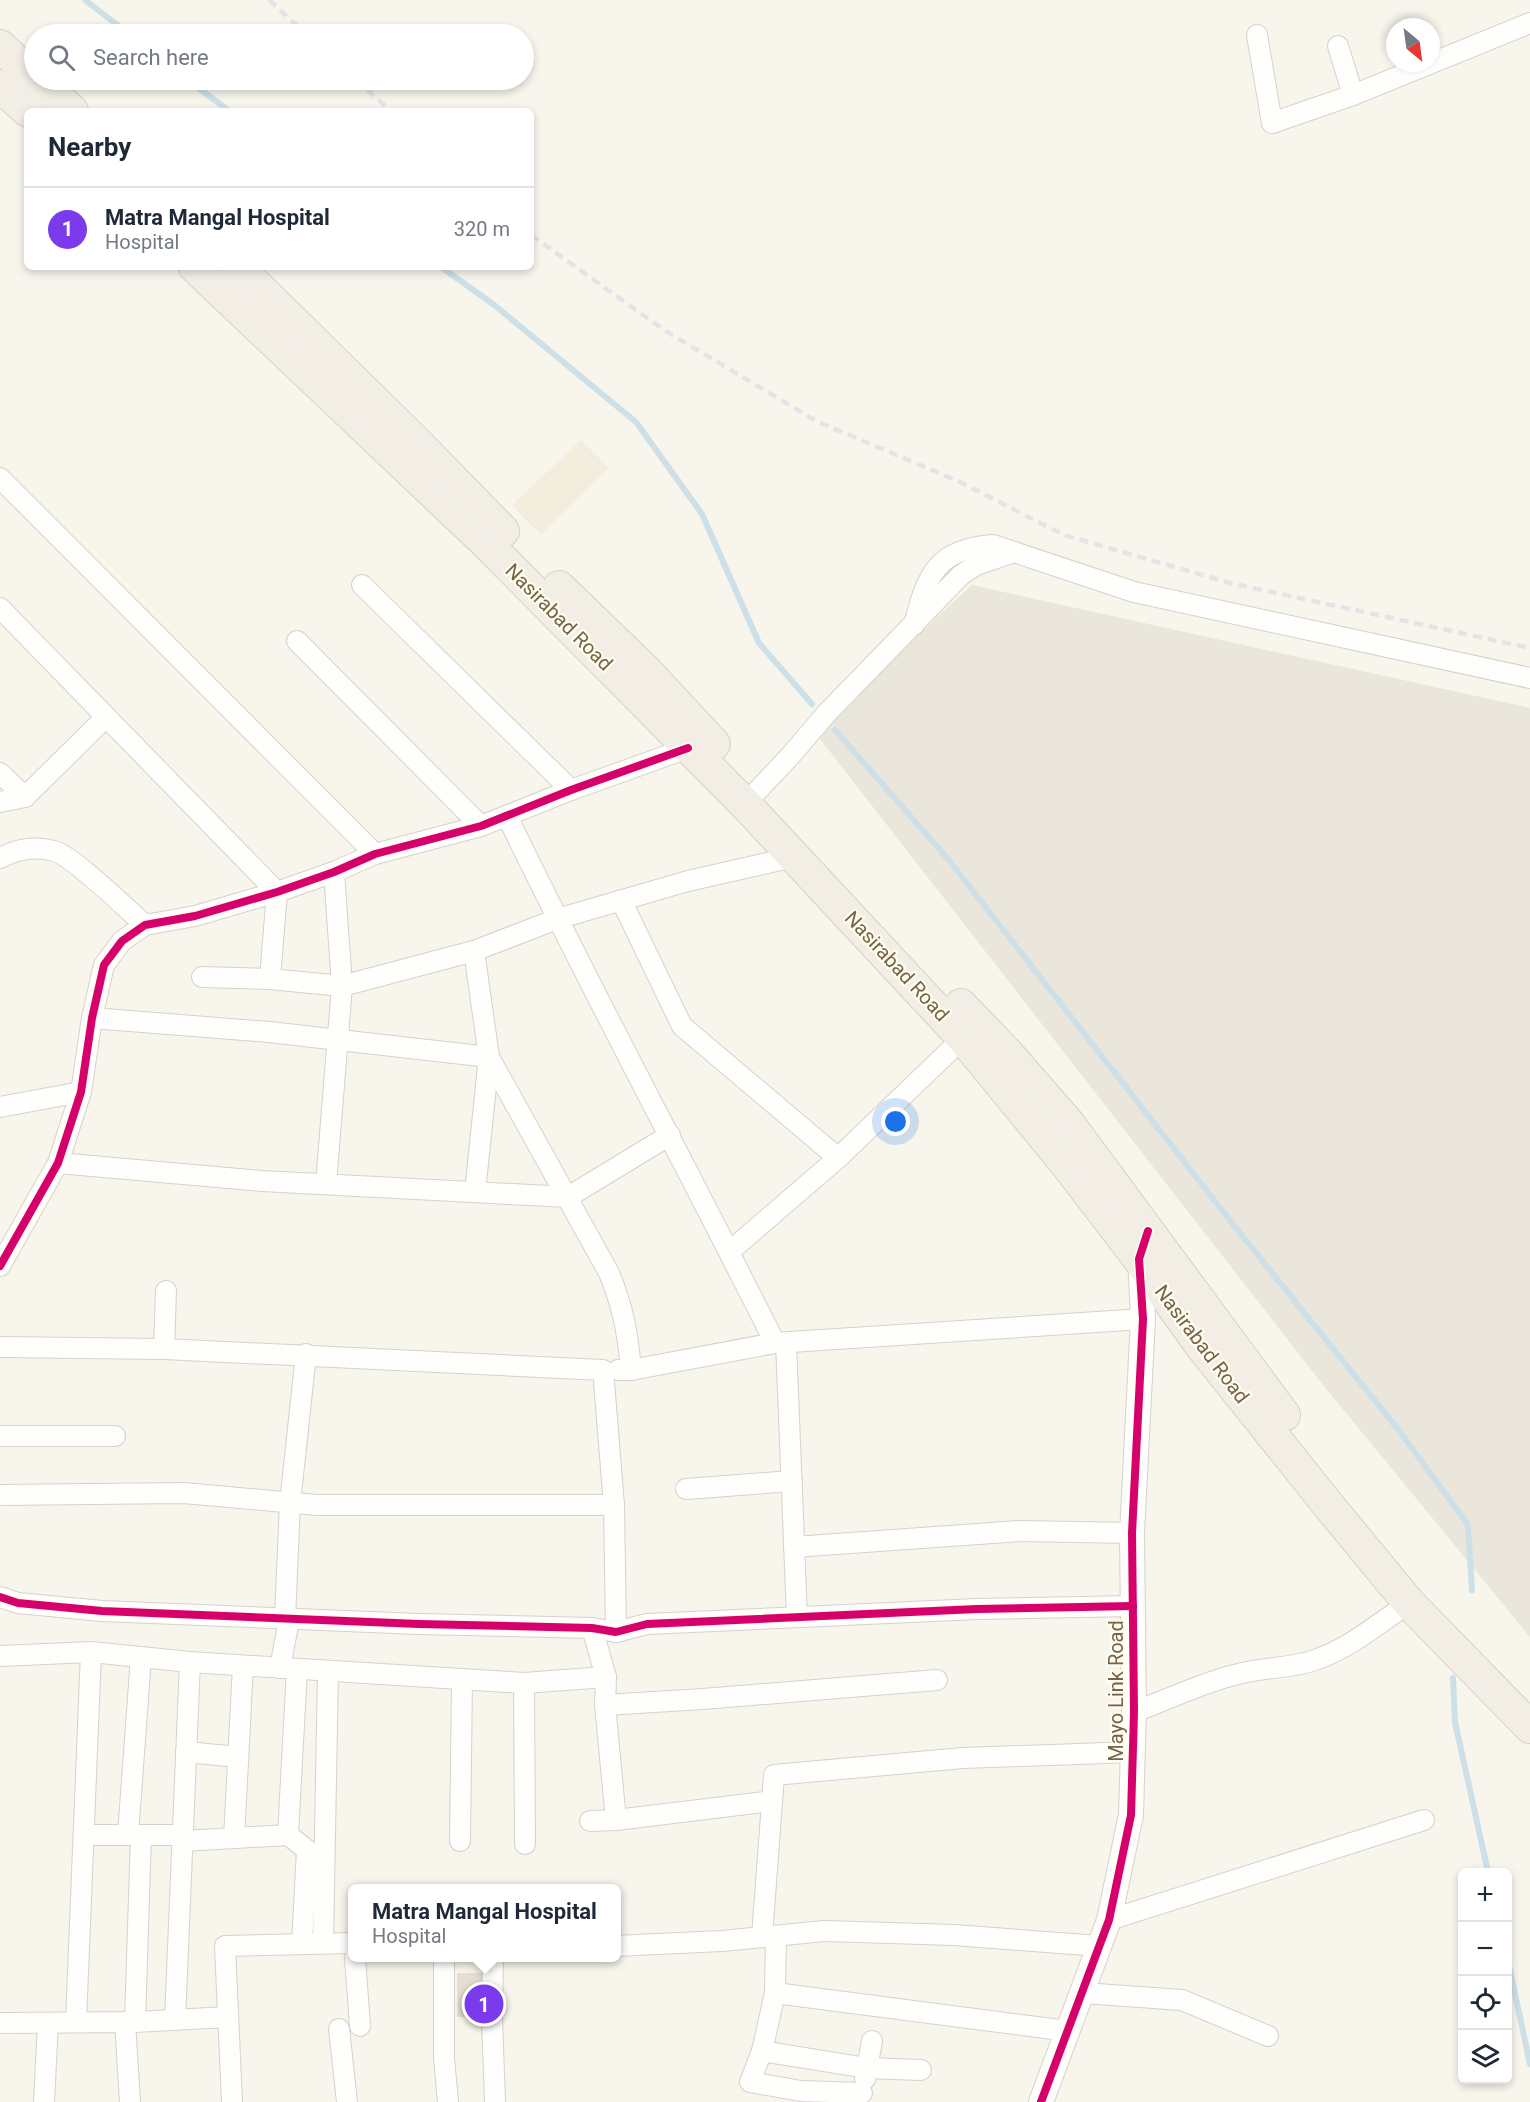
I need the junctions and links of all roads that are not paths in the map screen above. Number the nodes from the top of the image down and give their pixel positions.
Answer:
1 (1530, 23) edge
2 (1257, 34) dead end
3 (0, 46) edge
4 (1338, 46) dead end
5 (24, 68) edge
6 (0, 86) edge
7 (48, 90) edge
8 (1353, 95) junction
9 (25, 108) edge
10 (69, 108) edge
11 (198, 270) edge
12 (241, 270) edge
13 (0, 478) edge
14 (362, 585) dead end
15 (0, 608) edge
16 (297, 641) dead end
17 (1530, 678) edge
18 (106, 717) junction
19 (688, 748) junction
20 (0, 773) edge
21 (572, 790) junction
22 (25, 797) junction
23 (751, 798) junction
24 (0, 802) edge
25 (507, 816) junction
26 (482, 826) junction
27 (375, 854) junction
28 (794, 857) junction
29 (0, 858) edge
30 (334, 872) junction
31 (277, 892) junction
32 (621, 900) junction
33 (557, 919) junction
34 (145, 925) junction
35 (474, 951) junction
36 (202, 977) dead end
37 (270, 980) junction
38 (342, 986) junction
39 (92, 1018) junction
40 (963, 1038) junction
41 (338, 1040) junction
42 (489, 1057) junction
43 (81, 1092) junction
44 (0, 1107) edge
45 (670, 1135) junction
46 (837, 1158) junction
47 (58, 1163) junction
48 (326, 1184) junction
49 (475, 1192) junction
50 (568, 1197) junction
51 (8, 1237) edge
52 (1144, 1245) junction
53 (729, 1252) junction
54 (0, 1266) edge
55 (165, 1291) dead end
56 (1143, 1319) junction
57 (781, 1343) junction
58 (0, 1347) edge
59 (164, 1349) junction
60 (306, 1354) junction
61 (603, 1370) junction
62 (631, 1370) junction
63 (0, 1436) edge
64 (115, 1436) dead end
65 (792, 1481) junction
66 (686, 1489) dead end
67 (0, 1495) edge
68 (290, 1503) junction
69 (614, 1505) junction
70 (1132, 1533) junction
71 (794, 1547) junction
72 (0, 1597) edge
73 (1409, 1602) junction
74 (1133, 1606) junction
75 (797, 1617) junction
76 (287, 1619) junction
77 (592, 1628) junction
78 (616, 1632) junction
79 (91, 1652) junction
80 (0, 1656) edge
81 (141, 1658) junction
82 (190, 1662) junction
83 (243, 1666) junction
84 (288, 1669) junction
85 (328, 1671) junction
86 (606, 1677) junction
87 (462, 1679) junction
88 (937, 1680) dead end
89 (524, 1683) junction
90 (1530, 1703) edge
91 (605, 1705) junction
92 (1134, 1712) junction
93 (1530, 1727) edge
94 (186, 1752) junction
95 (1134, 1752) junction
96 (238, 1757) junction
97 (772, 1801) junction
98 (616, 1820) junction
99 (1424, 1820) dead end
100 (590, 1821) dead end
101 (84, 1835) junction
102 (135, 1835) junction
103 (288, 1836) junction
104 (183, 1838) junction
105 (234, 1838) junction
106 (460, 1841) dead end
107 (525, 1844) dead end
108 (1109, 1920) junction
109 (769, 1936) junction
110 (348, 1942) edge
111 (323, 1943) junction
112 (302, 1944) junction
113 (621, 1946) edge
114 (1099, 1946) junction
115 (356, 1962) edge
116 (444, 1962) edge
117 (493, 1962) edge
118 (776, 1993) junction
119 (1083, 1993) junction
120 (228, 2018) junction
121 (175, 2020) junction
122 (76, 2022) junction
123 (130, 2022) junction
124 (0, 2023) edge
125 (48, 2023) junction
126 (360, 2026) dead end
127 (339, 2029) dead end
128 (1068, 2031) junction
129 (1268, 2036) dead end
130 (872, 2041) dead end
131 (762, 2051) junction
132 (867, 2067) junction
133 (921, 2070) dead end
134 (770, 2093) edge
135 (800, 2097) edge
136 (861, 2097) edge
137 (44, 2102) edge
138 (130, 2102) edge
139 (232, 2102) edge
140 (347, 2102) edge
141 (448, 2102) edge
142 (495, 2102) edge
143 (1041, 2102) edge

1 - 8 street
2 - 8 street
3 - 5 highway
4 - 8 street
6 - 9 highway
7 - 10 highway
11 - 19 highway, Nasirabad Road
12 - 23 highway, Nasirabad Road
13 - 27 street
14 - 21 street
15 - 18 street
16 - 26 street
17 - 23 street
18 - 22 street
18 - 31 street
19 - 21 street
19 - 23 highway, Nasirabad Road
20 - 22 street
21 - 25 street
22 - 24 street
23 - 28 highway, Nasirabad Road
23 - 52 highway, Nasirabad Road
25 - 26 street
25 - 33 street
26 - 27 street
27 - 30 street
28 - 32 street
28 - 40 highway, Nasirabad Road
29 - 34 street
30 - 31 street
30 - 38 street
31 - 34 street
31 - 37 street
32 - 33 street
32 - 46 street
33 - 35 street
33 - 45 street
34 - 39 street
35 - 38 street
35 - 42 street
36 - 37 street
37 - 38 street
38 - 41 street
39 - 41 street
39 - 43 street
40 - 46 street
40 - 52 highway, Nasirabad Road
41 - 42 street
41 - 48 street
42 - 49 street
42 - 50 street
43 - 44 street
43 - 47 street
45 - 50 street
45 - 53 street
46 - 53 street
47 - 48 street
47 - 51 street
48 - 49 street
49 - 50 street
50 - 62 street
51 - 54 street
52 - 56 street, Mayo Link Road
52 - 73 highway, Nasirabad Road
52 - 90 highway, Nasirabad Road
53 - 57 street
55 - 59 street
56 - 57 street
56 - 70 street, Mayo Link Road
57 - 62 street
57 - 65 street
58 - 59 street
59 - 60 street
60 - 61 street
60 - 68 street
61 - 62 street
61 - 69 street
63 - 64 street
65 - 66 street
65 - 71 street
67 - 68 street
68 - 69 street
68 - 76 street
69 - 78 street
70 - 71 street
70 - 74 street, Mayo Link Road
71 - 75 street
72 - 76 street
73 - 92 street
73 - 93 highway, Nasirabad Road
74 - 75 street
74 - 92 street, Mayo Link Road
75 - 78 street
76 - 77 street
76 - 84 street
77 - 78 street
77 - 86 street
79 - 80 street
79 - 81 street
79 - 101 street
81 - 82 street
81 - 102 street
82 - 83 street
82 - 94 street
83 - 84 street
83 - 96 street
84 - 85 street
84 - 103 street
85 - 87 street
85 - 111 street
86 - 89 street
86 - 91 street
87 - 89 street
87 - 106 street
88 - 91 street
89 - 107 street
91 - 98 street
92 - 95 street, Mayo Link Road
94 - 96 street
94 - 104 street
95 - 97 street
95 - 108 street, Mayo Link Road
96 - 105 street
97 - 98 street
97 - 109 street
98 - 100 street
99 - 108 street
101 - 102 street
101 - 122 street
102 - 104 street
102 - 123 street
103 - 105 street
103 - 112 street
104 - 105 street
104 - 121 street
108 - 114 street, Mayo Link Road
109 - 113 street
109 - 114 street
109 - 118 street
110 - 111 street
111 - 112 street
112 - 120 street
114 - 119 street, Mayo Link Road
115 - 126 street
116 - 141 street
117 - 142 street
118 - 128 street
118 - 131 street
119 - 128 street, Mayo Link Road
119 - 129 street
120 - 121 street
120 - 139 street
121 - 123 street
122 - 123 street
122 - 125 street
123 - 138 street
124 - 125 street
125 - 137 street
127 - 140 street
128 - 143 street, Mayo Link Road
130 - 132 street
131 - 132 street
131 - 134 street
132 - 133 street
132 - 136 street
134 - 135 street
135 - 136 street

